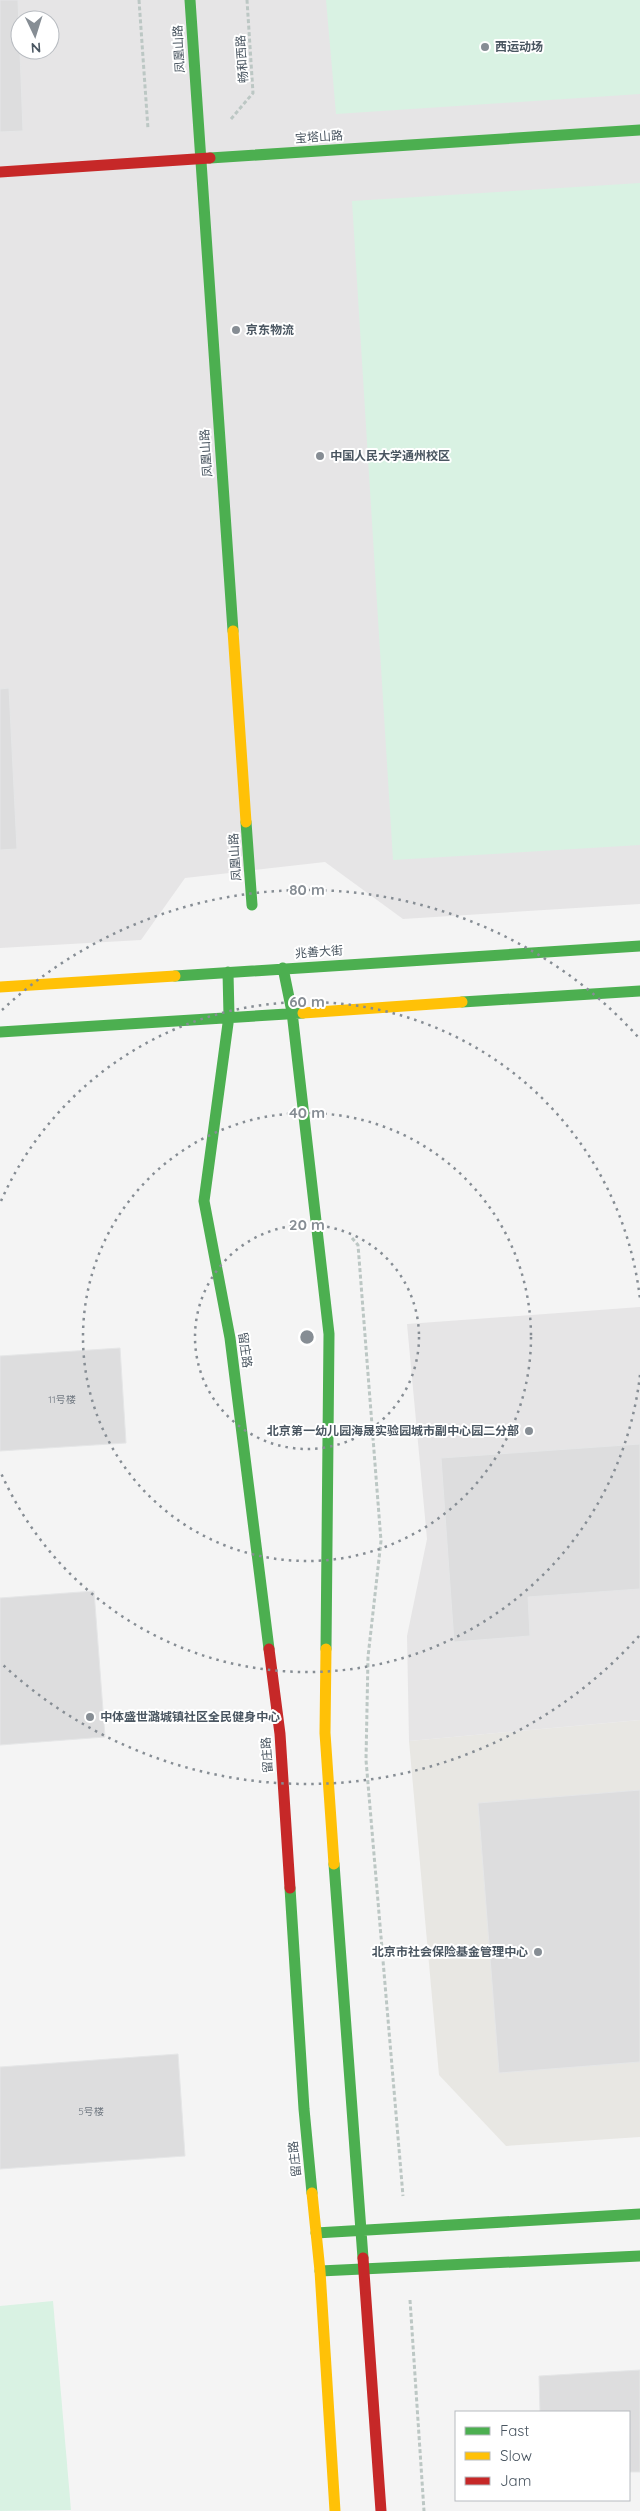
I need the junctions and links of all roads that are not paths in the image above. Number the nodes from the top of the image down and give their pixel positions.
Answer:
1 (190, 0) edge
2 (640, 130) edge
3 (199, 158) junction
4 (0, 172) edge
5 (252, 904) dead end
6 (640, 946) edge
7 (282, 968) junction
8 (228, 972) junction
9 (0, 987) edge
10 (640, 991) edge
11 (292, 1012) junction
12 (229, 1016) junction
13 (0, 1032) edge
14 (640, 2214) edge
15 (361, 2230) junction
16 (316, 2233) junction
17 (640, 2256) edge
18 (363, 2268) junction
19 (320, 2272) junction
20 (335, 2511) edge
21 (381, 2511) edge

1 - 3 main road, 凤凰山路
2 - 3 main road, 宝塔山路
3 - 4 main road, 宝塔山路
3 - 5 main road, 凤凰山路
6 - 7 main road, 兆善大街
7 - 8 main road, 兆善大街
7 - 11 main road
8 - 9 main road, 兆善大街
8 - 12 main road, 留庄路
10 - 11 main road
11 - 12 main road
11 - 15 main road
12 - 13 main road
12 - 16 main road, 留庄路
14 - 15 main road
15 - 16 main road
15 - 18 main road
16 - 19 main road, 留庄路
17 - 18 main road
18 - 19 main road
18 - 21 main road
19 - 20 main road, 留庄路

